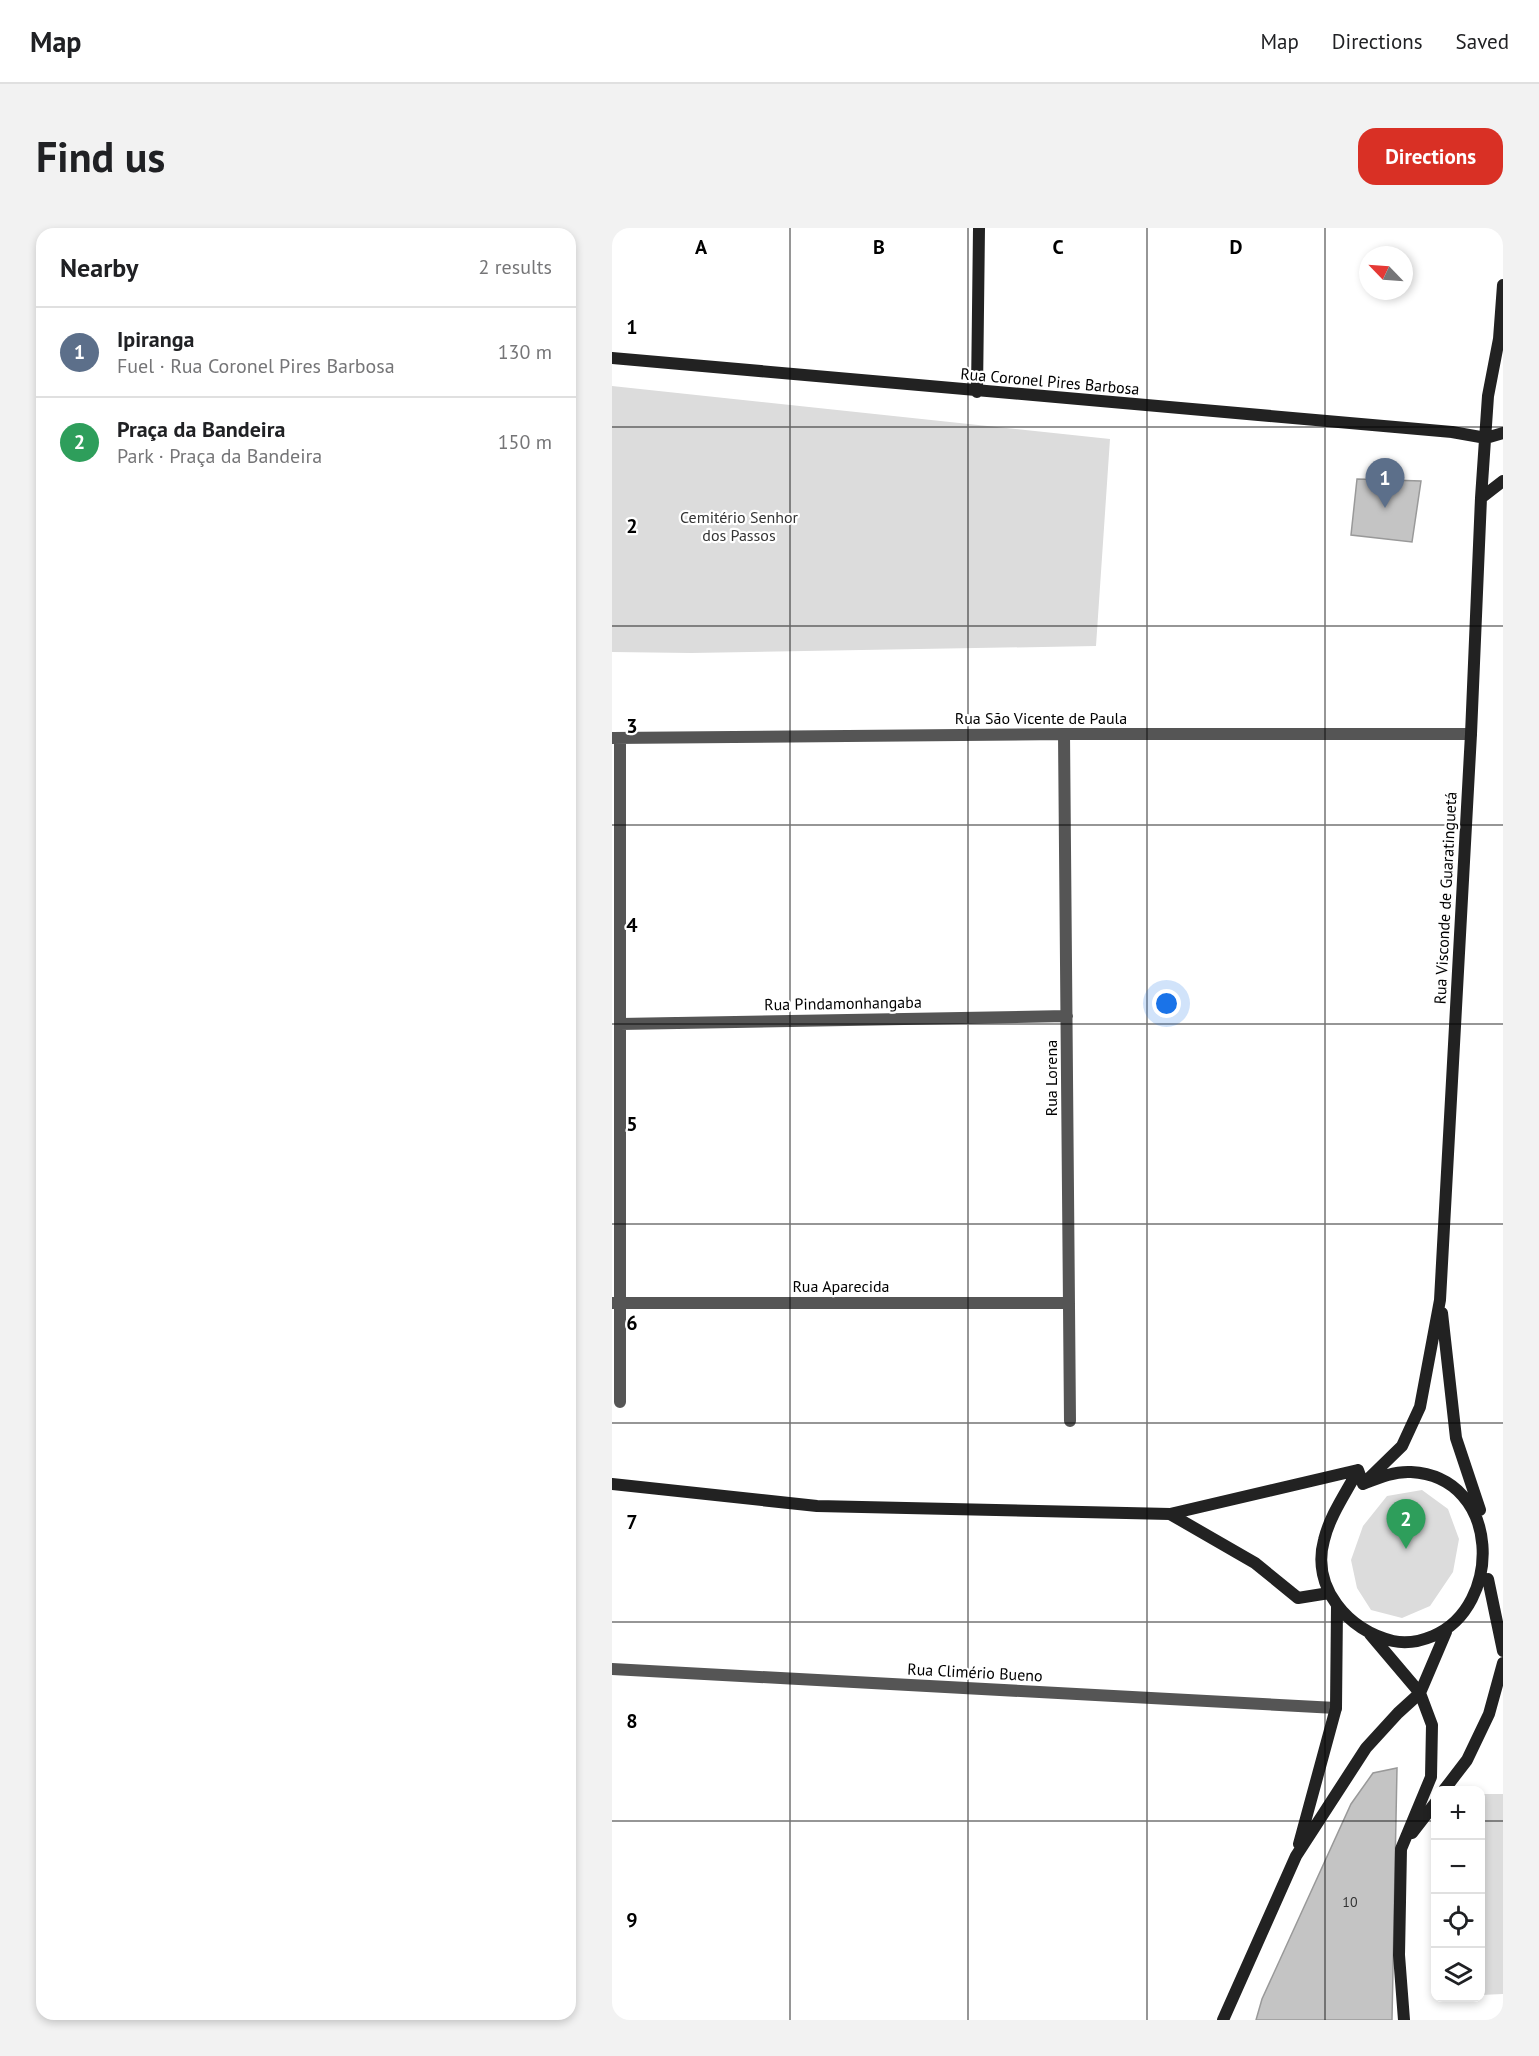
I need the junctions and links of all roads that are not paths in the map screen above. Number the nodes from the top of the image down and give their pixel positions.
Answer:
1 (979, 228) edge
2 (1503, 285) edge
3 (1502, 303) edge
4 (1499, 339) junction
5 (612, 358) edge
6 (1503, 370) edge
7 (977, 392) junction
8 (1503, 433) edge
9 (1486, 438) junction
10 (1503, 481) edge
11 (1480, 498) junction
12 (1064, 734) junction
13 (1471, 734) junction
14 (616, 738) edge
15 (1067, 1016) junction
16 (620, 1024) junction
17 (616, 1158) edge
18 (1440, 1300) junction
19 (616, 1303) edge
20 (1069, 1303) junction
21 (620, 1402) dead end
22 (1070, 1421) dead end
23 (1358, 1470) junction
24 (612, 1484) edge
25 (1363, 1484) junction
26 (1170, 1514) junction
27 (1487, 1531) junction
28 (1488, 1579) junction
29 (1329, 1593) junction
30 (1337, 1607) junction
31 (1446, 1632) junction
32 (1370, 1634) junction
33 (1503, 1651) edge
34 (1503, 1663) edge
35 (612, 1669) edge
36 (1420, 1693) junction
37 (1336, 1708) junction
38 (1448, 1786) edge
39 (1431, 1809) edge
40 (1401, 1849) junction
41 (1296, 1856) junction
42 (1223, 2020) edge
43 (1404, 2020) edge

1 - 7 main road
2 - 3 main road, Rua Visconde de Guaratinguetá
3 - 4 main road, Rua Visconde de Guaratinguetá
4 - 6 main road
4 - 9 main road, Rua Visconde de Guaratinguetá
5 - 7 main road, Rua Coronel Pires Barbosa
7 - 9 main road, Rua Coronel Pires Barbosa
8 - 9 main road
9 - 11 main road, Rua Visconde de Guaratinguetá
10 - 11 main road
11 - 13 main road, Rua Visconde de Guaratinguetá
12 - 13 street, Rua São Vicente de Paula
12 - 14 street, Rua São Vicente de Paula
12 - 15 street, Rua Lorena
13 - 18 main road, Rua Visconde de Guaratinguetá
14 - 16 street
15 - 16 street, Rua Pindamonhangaba
15 - 20 street, Rua Lorena
16 - 17 street
17 - 19 street
18 - 25 main road, Rua Visconde de Guaratinguetá
18 - 27 main road, Rua Visconde de Guaratinguetá
19 - 20 street, Rua Aparecida
19 - 21 street
20 - 22 street, Rua Lorena
23 - 25 main road
23 - 26 main road
23 - 29 main road
24 - 26 main road
25 - 27 main road
26 - 29 main road
27 - 28 main road
28 - 31 main road
28 - 33 main road
29 - 30 main road
30 - 32 main road
30 - 37 main road
31 - 32 main road
31 - 36 main road
32 - 36 main road
34 - 38 main road
35 - 37 street, Rua Climério Bueno
36 - 40 main road
36 - 41 main road
37 - 41 main road
39 - 40 main road
40 - 43 main road
41 - 42 main road

